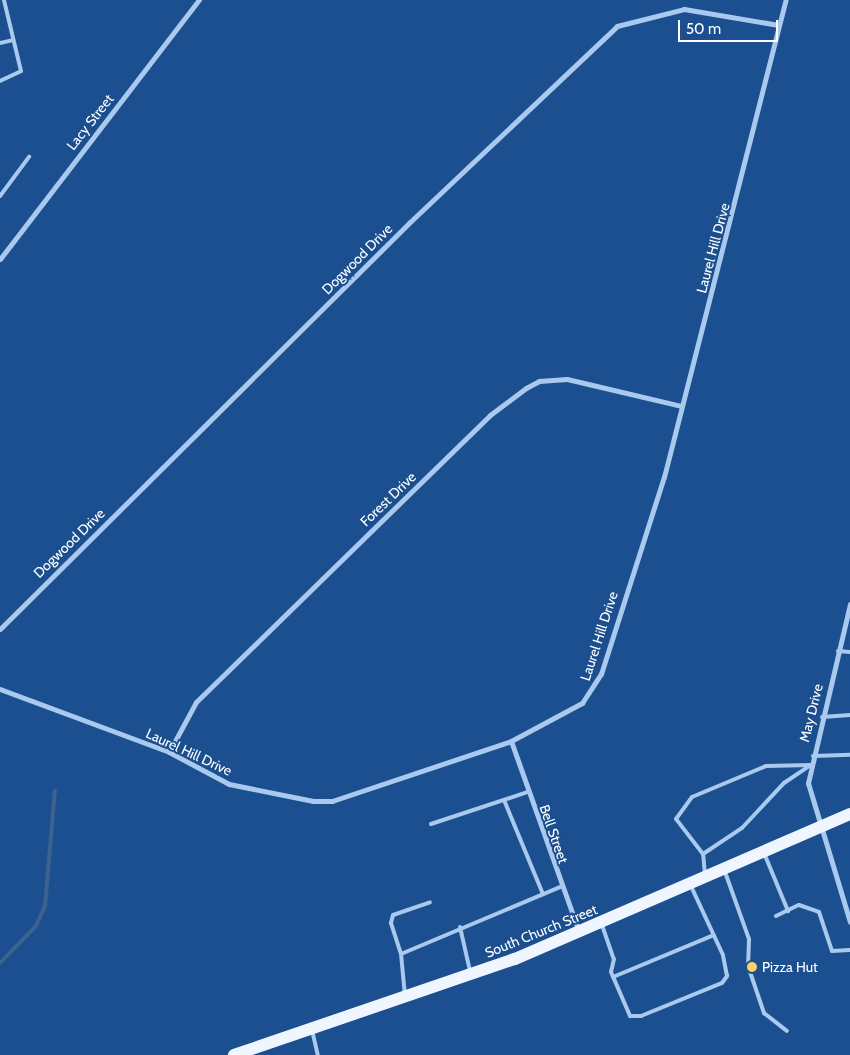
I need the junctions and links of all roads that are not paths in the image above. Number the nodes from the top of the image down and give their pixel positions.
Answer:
1 (4, 0) edge
2 (199, 0) edge
3 (786, 0) edge
4 (779, 25) junction
5 (13, 40) junction
6 (0, 43) edge
7 (0, 81) edge
8 (29, 157) dead end
9 (0, 196) edge
10 (1, 256) edge
11 (681, 406) junction
12 (850, 604) edge
13 (0, 628) edge
14 (838, 651) junction
15 (850, 652) edge
16 (0, 689) edge
17 (850, 715) edge
18 (822, 717) junction
19 (511, 741) junction
20 (169, 752) junction
21 (850, 755) edge
22 (813, 756) junction
23 (811, 765) junction
24 (528, 792) junction
25 (504, 800) junction
26 (850, 814) edge
27 (430, 824) dead end
28 (821, 827) junction
29 (764, 853) junction
30 (703, 854) junction
31 (725, 872) junction
32 (705, 880) junction
33 (690, 886) junction
34 (560, 887) junction
35 (543, 894) junction
36 (430, 902) dead end
37 (788, 911) junction
38 (776, 916) dead end
39 (850, 922) edge
40 (601, 923) junction
41 (460, 927) junction
42 (579, 932) junction
43 (714, 935) junction
44 (850, 950) edge
45 (401, 954) junction
46 (471, 974) junction
47 (613, 977) junction
48 (405, 998) junction
49 (312, 1030) junction
50 (787, 1031) dead end
51 (234, 1055) edge
52 (318, 1055) edge

1 - 5 lane
2 - 10 street, Lacy Street
3 - 4 street, Laurel Hill Drive
4 - 11 street, Laurel Hill Drive
4 - 13 street, Dogwood Drive
5 - 6 lane
5 - 7 lane
8 - 9 lane
11 - 19 street, Laurel Hill Drive
11 - 20 street, Forest Drive
12 - 14 street, May Drive
14 - 15 lane
14 - 18 street, May Drive
16 - 20 street, Laurel Hill Drive
17 - 18 lane
18 - 22 street, May Drive
19 - 20 street, Laurel Hill Drive
19 - 24 street, Bell Street
21 - 22 lane
22 - 23 street, May Drive
23 - 28 street, May Drive
23 - 30 lane
23 - 30 lane
24 - 25 lane
24 - 34 street, Bell Street
25 - 27 lane
25 - 35 lane
26 - 28 main road, South Church Street
28 - 29 main road, South Church Street
28 - 39 street, May Drive
29 - 31 main road, South Church Street
29 - 37 lane
30 - 32 lane
31 - 32 main road, South Church Street
31 - 50 lane
32 - 33 main road, South Church Street
33 - 40 main road, South Church Street
33 - 43 lane
34 - 35 lane
34 - 42 street, Bell Street
35 - 41 lane
36 - 45 lane
37 - 38 lane
37 - 44 lane
40 - 42 main road, South Church Street
40 - 47 lane
41 - 45 lane
41 - 46 lane
42 - 46 main road, South Church Street
43 - 47 lane
43 - 47 lane
45 - 48 lane
46 - 48 main road, South Church Street
48 - 49 main road, South Church Street
49 - 51 main road, South Church Street
49 - 52 lane

